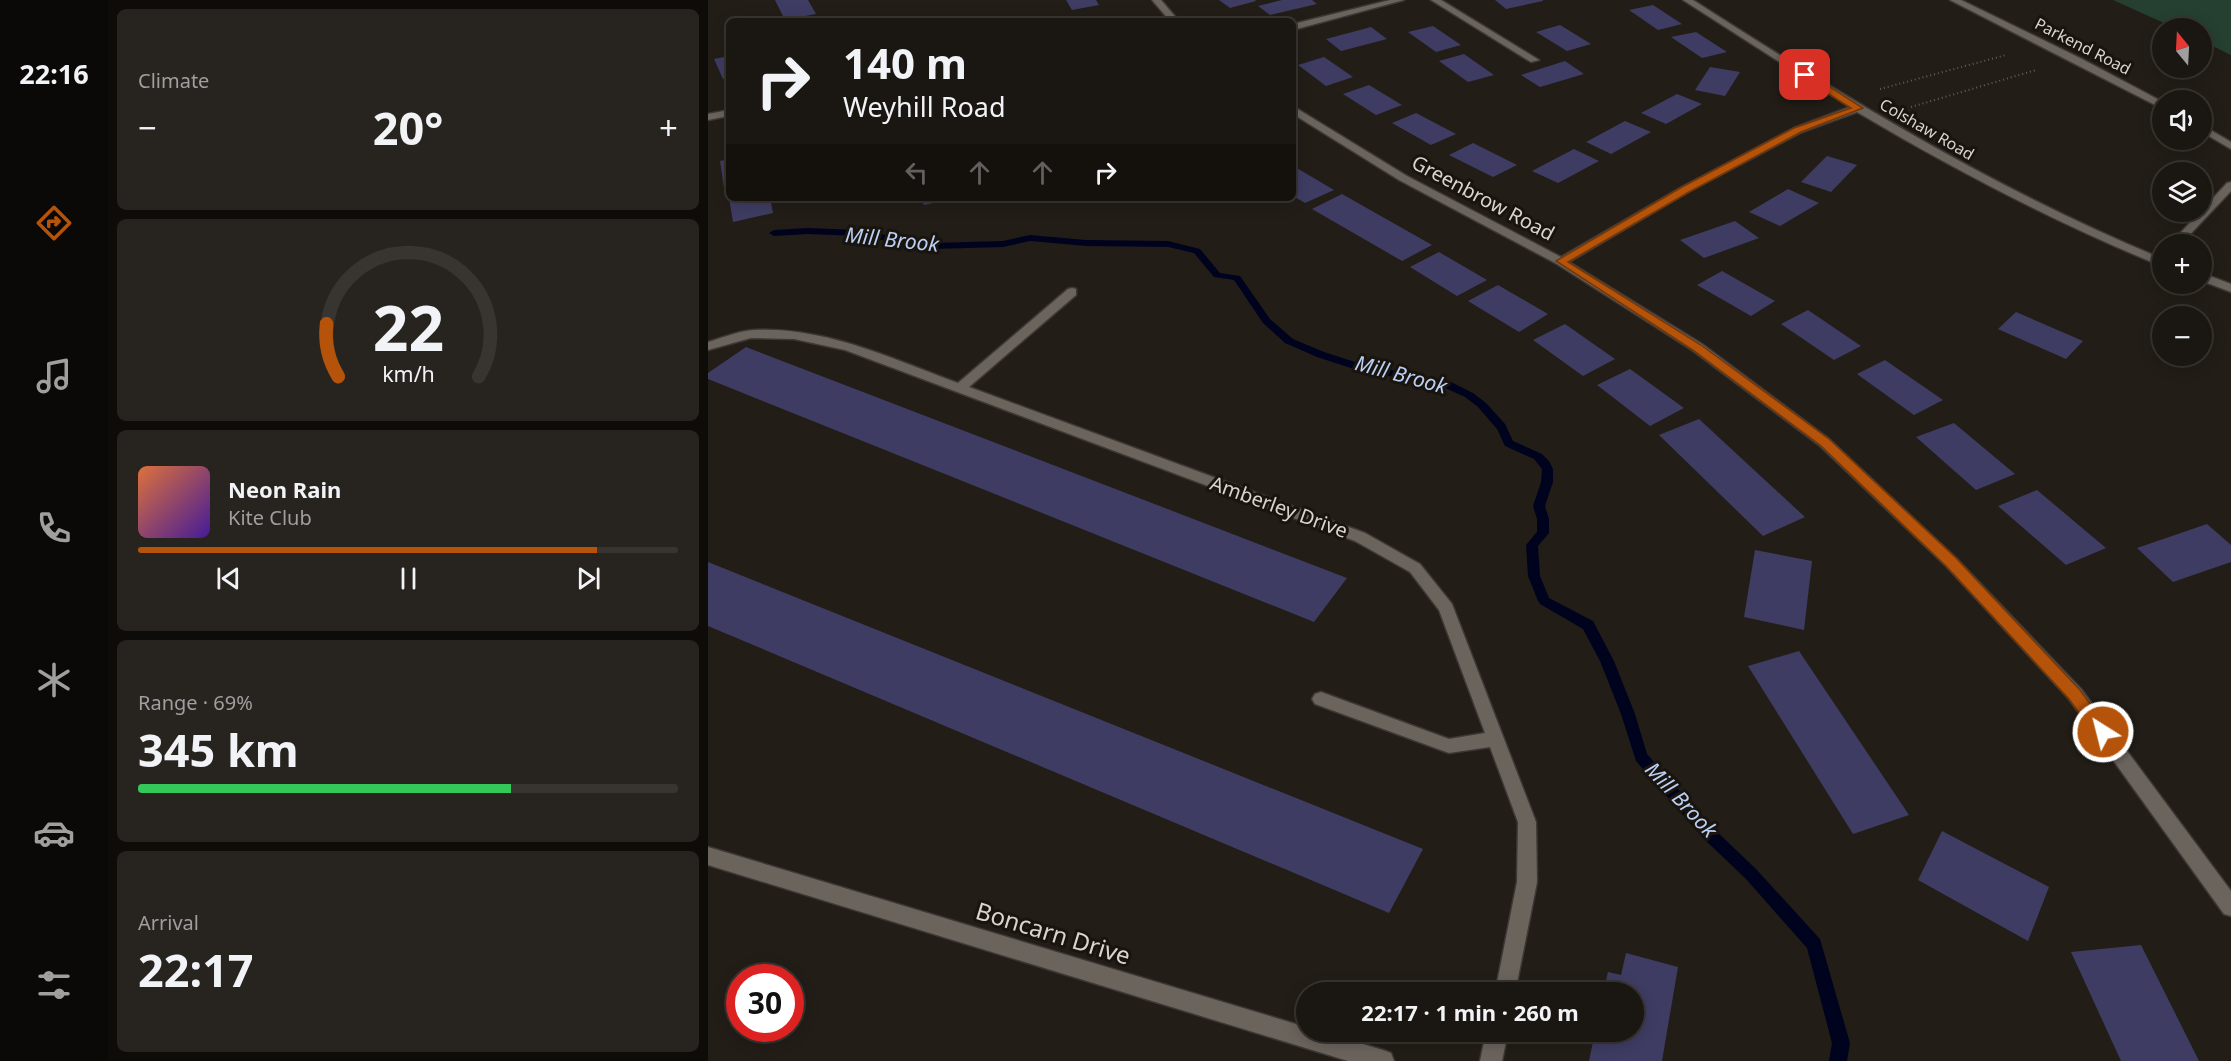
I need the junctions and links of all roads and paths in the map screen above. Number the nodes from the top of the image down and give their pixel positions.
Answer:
1 (1156, 0) edge
2 (1400, 0) edge
3 (1435, 0) edge
4 (1687, 0) edge
5 (1954, 0) edge
6 (1172, 18) edge
7 (1296, 26) edge
8 (2044, 44) junction
9 (2074, 59) junction
10 (1534, 60) dead end
11 (1843, 99) junction
12 (2152, 100) edge
13 (1858, 108) junction
14 (1296, 112) edge
15 (726, 114) edge
16 (708, 117) edge
17 (1874, 117) junction
18 (2212, 134) edge
19 (2231, 146) edge
20 (2231, 185) edge
21 (2184, 234) edge
22 (2152, 256) edge
23 (1561, 261) junction
24 (2212, 281) edge
25 (2231, 288) edge
26 (1072, 292) dead end
27 (708, 346) edge
28 (960, 388) junction
29 (1321, 699) dead end
30 (1494, 739) junction
31 (708, 856) edge
32 (2231, 907) edge
33 (1507, 982) edge
34 (1495, 1042) edge
35 (1383, 1061) edge
36 (1491, 1061) edge

1 - 6 street
2 - 7 street
3 - 10 street
4 - 11 street, Colshaw Road
5 - 8 street, Parkend Road
8 - 9 street, Parkend Road
8 - 11 path
9 - 12 street, Parkend Road
9 - 17 path
11 - 13 street, Colshaw Road
13 - 17 street, Colshaw Road
13 - 23 street
14 - 23 street, Greenbrow Road
15 - 16 street
17 - 22 street, Colshaw Road
18 - 19 street
20 - 21 street
23 - 32 street, Greenbrow Road
24 - 25 street
26 - 28 street
27 - 28 street, Amberley Drive
28 - 30 street, Amberley Drive
29 - 30 street
30 - 33 street, Amberley Drive
31 - 35 street, Boncarn Drive
34 - 36 street

